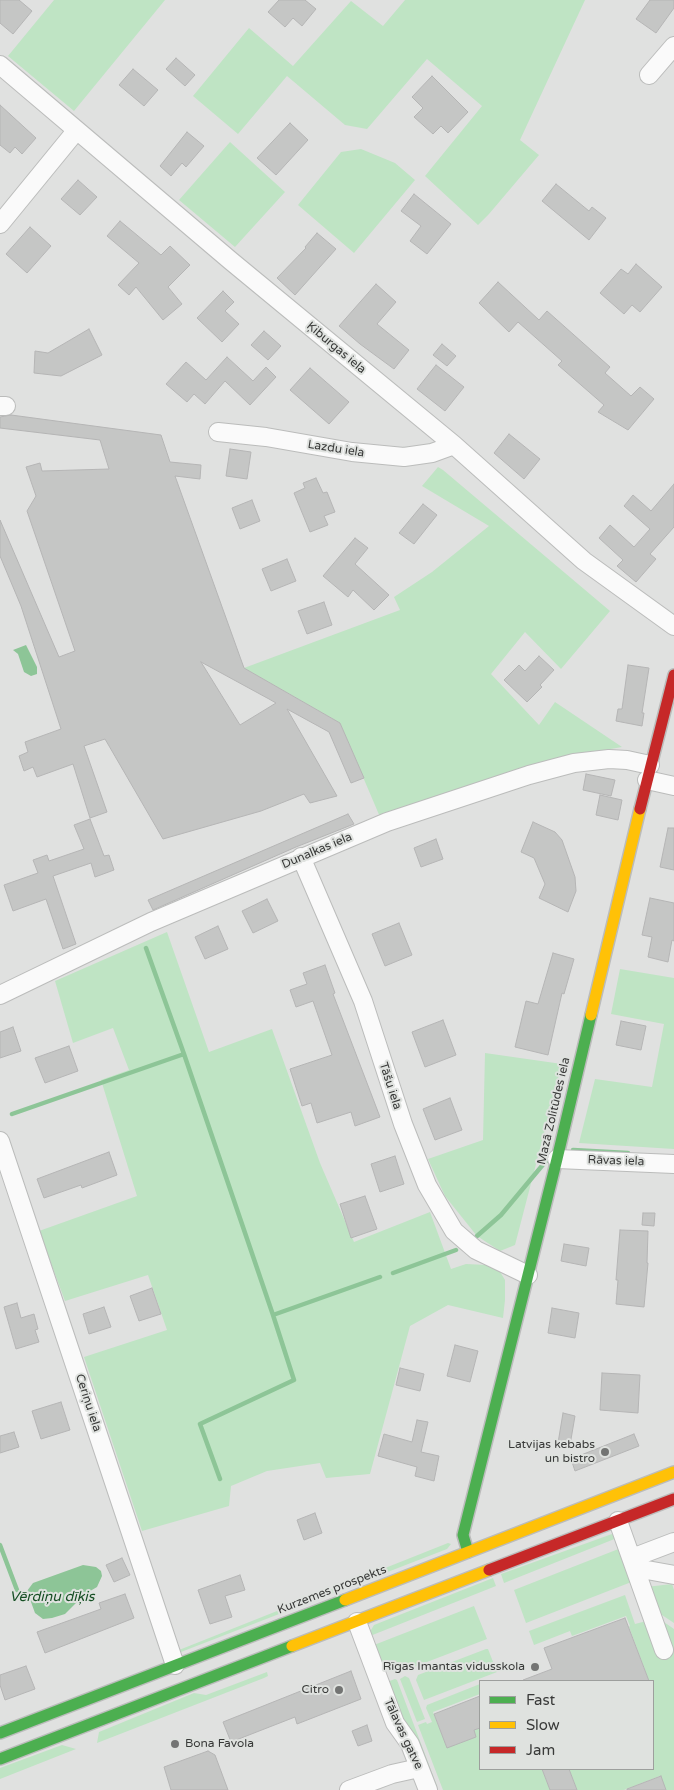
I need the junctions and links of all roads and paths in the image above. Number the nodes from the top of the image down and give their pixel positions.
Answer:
1 (674, 46) edge
2 (0, 65) edge
3 (649, 76) dead end
4 (76, 131) junction
5 (0, 224) edge
6 (218, 432) dead end
7 (454, 446) junction
8 (674, 626) edge
9 (674, 675) edge
10 (648, 773) junction
11 (674, 786) edge
12 (301, 858) junction
13 (0, 994) edge
14 (0, 1141) edge
15 (557, 1159) junction
16 (674, 1164) edge
17 (528, 1275) junction
18 (674, 1472) edge
19 (674, 1499) edge
20 (618, 1521) junction
21 (674, 1542) edge
22 (468, 1552) junction
23 (634, 1563) junction
24 (674, 1574) edge
25 (357, 1622) junction
26 (257, 1633) junction
27 (664, 1650) dead end
28 (175, 1665) junction
29 (202, 1680) junction
30 (0, 1733) edge
31 (0, 1759) edge
32 (419, 1768) junction
33 (350, 1790) edge
34 (428, 1790) edge

1 - 3 street
2 - 4 street, Ķiburgas iela
4 - 5 street
4 - 7 street, Ķiburgas iela
6 - 7 street, Lazdu iela
7 - 8 street, Ķiburgas iela
9 - 10 main road, Mazā Zolitūdes iela
10 - 11 street, Dunalkas iela
10 - 12 street, Dunalkas iela
10 - 15 main road, Mazā Zolitūdes iela
12 - 13 street, Dunalkas iela
12 - 17 street, Tāšu iela
14 - 28 street, Ceriņu iela
15 - 16 street, Rāvas iela
15 - 17 main road, Mazā Zolitūdes iela
17 - 22 main road, Mazā Zolitūdes iela
18 - 22 main road, Kurzemes prospekts
19 - 20 main road
20 - 23 street
20 - 25 main road
21 - 23 street
22 - 26 main road, Kurzemes prospekts
23 - 24 street
23 - 27 street
25 - 29 main road
25 - 32 street, Tālavas gatve
26 - 28 main road, Kurzemes prospekts
26 - 29 main road
28 - 30 main road, Kurzemes prospekts
29 - 31 main road
32 - 33 street
32 - 34 street, Tālavas gatve

